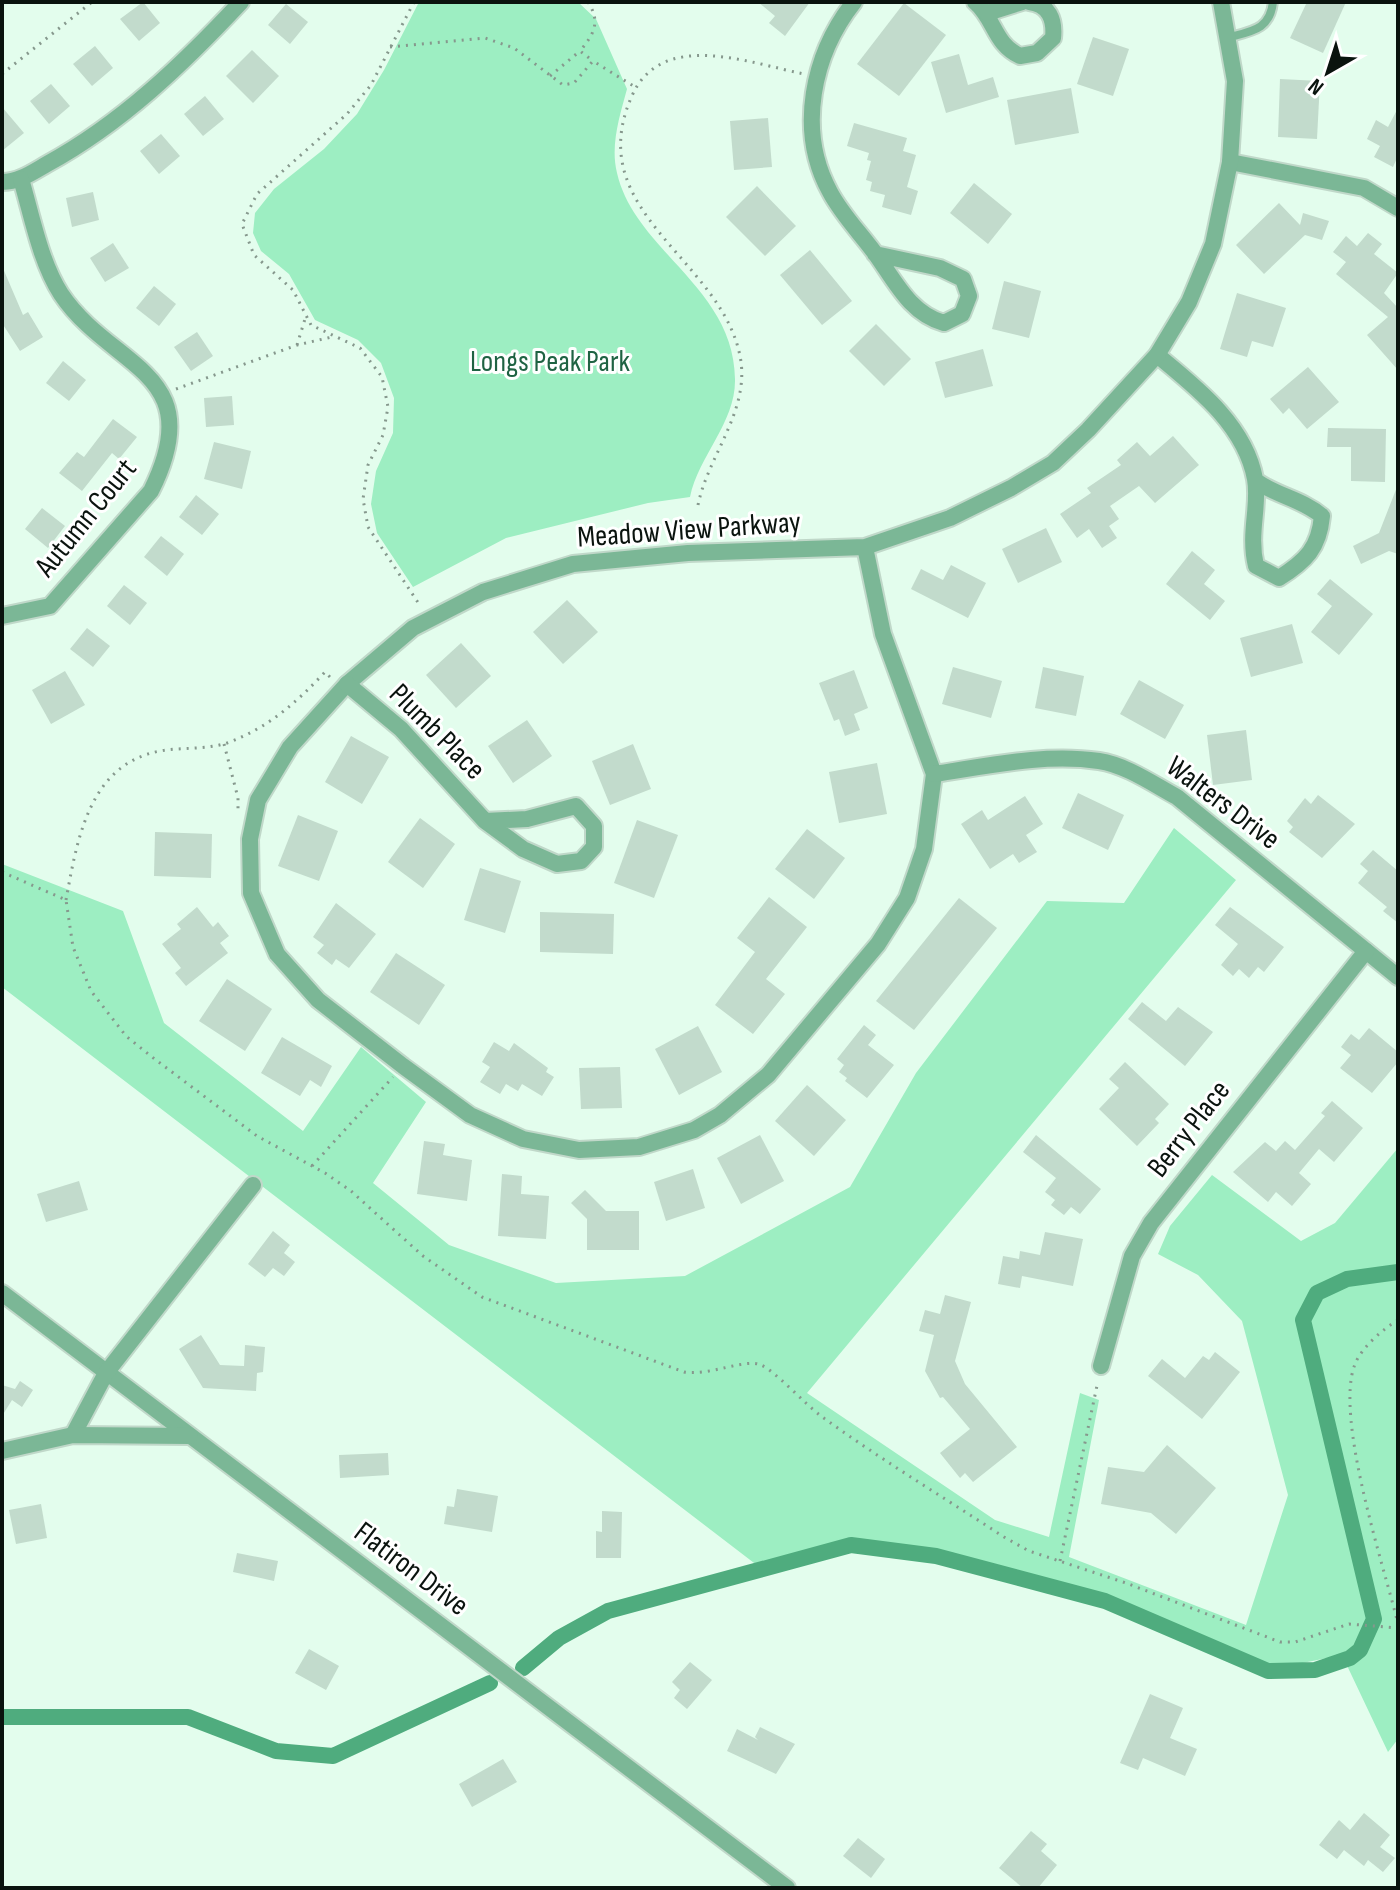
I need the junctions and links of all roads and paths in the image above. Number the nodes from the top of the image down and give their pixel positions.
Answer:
1 (92, 2) edge
2 (241, 2) edge
3 (414, 2) edge
4 (588, 2) edge
5 (854, 2) edge
6 (1022, 2) edge
7 (1029, 2) edge
8 (1221, 2) edge
9 (1273, 2) edge
10 (981, 7) edge
11 (1230, 37) junction
12 (390, 47) junction
13 (580, 51) junction
14 (593, 61) junction
15 (2, 74) edge
16 (550, 76) junction
17 (816, 77) junction
18 (635, 87) junction
19 (1230, 162) junction
20 (21, 179) junction
21 (2, 182) edge
22 (1398, 208) edge
23 (875, 254) junction
24 (305, 319) junction
25 (332, 337) junction
26 (297, 345) junction
27 (1157, 355) junction
28 (162, 395) junction
29 (1256, 481) junction
30 (698, 505) dead end
31 (865, 547) junction
32 (414, 598) dead end
33 (2, 616) edge
34 (340, 682) junction
35 (224, 744) junction
36 (934, 774) junction
37 (238, 817) dead end
38 (485, 821) junction
39 (2, 872) edge
40 (66, 900) junction
41 (1366, 951) junction
42 (1398, 977) edge
43 (387, 1084) dead end
44 (312, 1166) junction
45 (253, 1185) dead end
46 (2, 1293) edge
47 (1398, 1320) edge
48 (1101, 1366) dead end
49 (106, 1373) junction
50 (1095, 1395) dead end
51 (73, 1435) junction
52 (190, 1436) junction
53 (2, 1451) edge
54 (1060, 1561) junction
55 (1398, 1626) edge
56 (787, 1888) edge

1 - 15 path
2 - 20 street
3 - 12 path
4 - 13 path
5 - 17 street
6 - 10 street
7 - 10 street
8 - 11 street, Meadow View Parkway
9 - 11 lane
11 - 19 street, Meadow View Parkway
12 - 16 path
12 - 24 path
13 - 14 path
13 - 16 path
14 - 16 path
14 - 18 path
17 - 18 path
17 - 23 street
18 - 30 path
19 - 22 street
19 - 27 street, Meadow View Parkway
20 - 21 street
20 - 28 street
23 - 23 street
24 - 25 path
24 - 26 path
25 - 26 path
25 - 32 path
26 - 28 path
27 - 29 street
27 - 31 street, Meadow View Parkway
28 - 33 street, Autumn Court
29 - 29 street
31 - 34 street, Meadow View Parkway
31 - 36 street, Meadow View Parkway
34 - 35 path
34 - 36 street, Meadow View Parkway
34 - 38 street, Plumb Place
35 - 37 path
35 - 40 path
36 - 41 street, Walters Drive
38 - 38 street, Plumb Place
39 - 40 path
40 - 44 path
41 - 42 street, Walters Drive
41 - 48 street, Berry Place
43 - 44 path
44 - 54 path
45 - 49 street
46 - 49 street, Flatiron Drive
47 - 55 path
49 - 51 street
49 - 52 street, Flatiron Drive
50 - 54 path
51 - 52 street
51 - 53 street
52 - 56 street, Flatiron Drive
54 - 55 path

